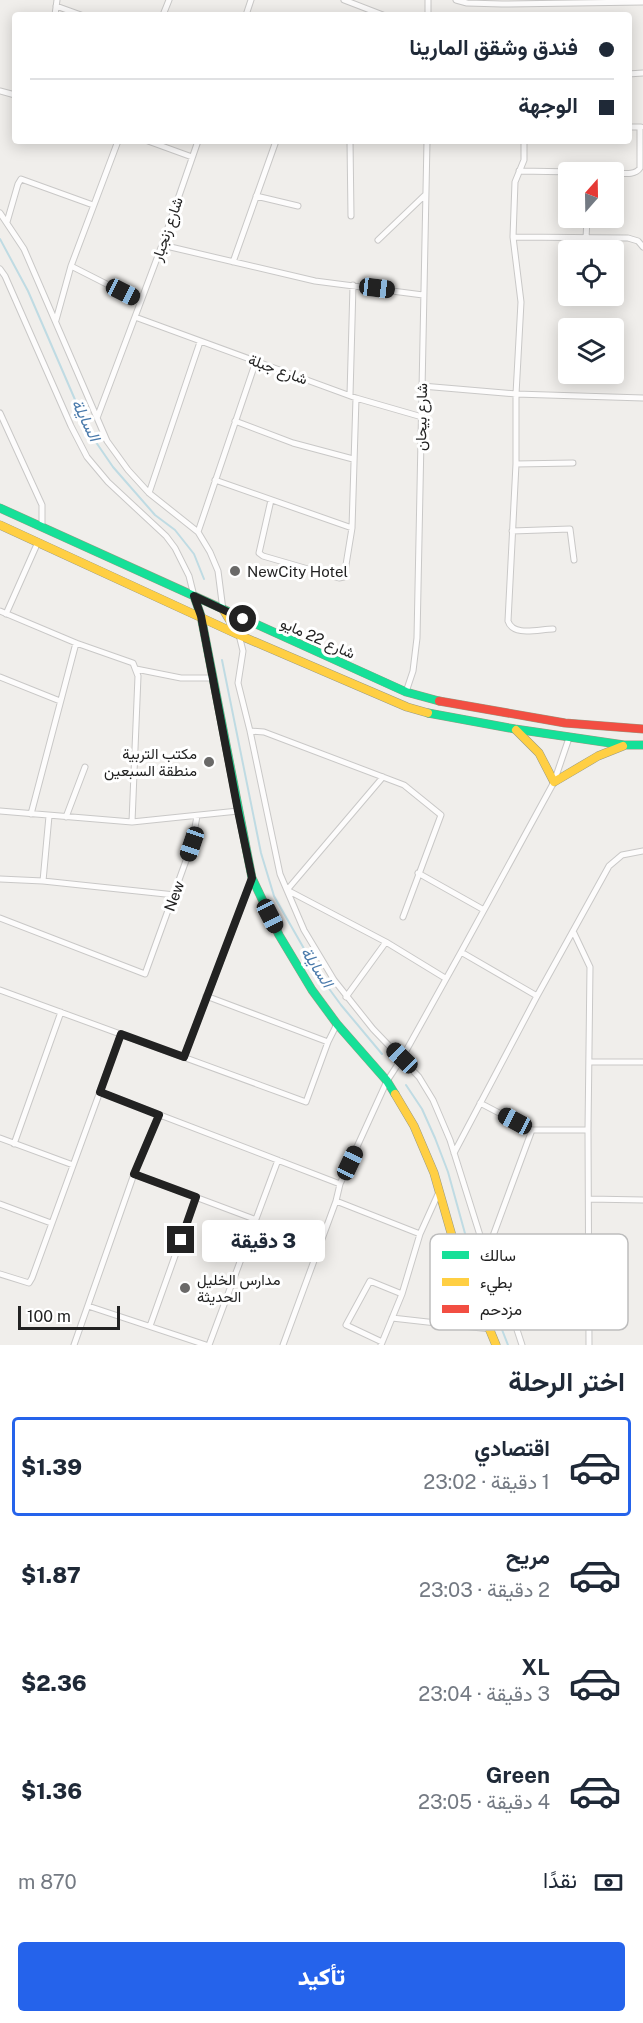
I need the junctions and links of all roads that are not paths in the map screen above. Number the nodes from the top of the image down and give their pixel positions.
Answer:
1 (344, 0) edge
2 (456, 0) edge
3 (623, 1) edge
4 (502, 2) edge
5 (643, 2) edge
6 (57, 3) edge
7 (359, 3) edge
8 (75, 12) edge
9 (377, 12) edge
10 (641, 127) edge
11 (117, 144) edge
12 (156, 144) edge
13 (197, 144) edge
14 (275, 144) edge
15 (350, 144) edge
16 (427, 144) edge
17 (525, 144) edge
18 (192, 157) junction
19 (519, 171) junction
20 (558, 172) edge
21 (624, 173) edge
22 (425, 195) junction
23 (256, 196) junction
24 (93, 205) junction
25 (298, 206) dead end
26 (0, 213) edge
27 (351, 216) dead end
28 (7, 222) junction
29 (587, 228) edge
30 (513, 237) junction
31 (586, 239) junction
32 (378, 240) dead end
33 (162, 245) junction
34 (643, 247) edge
35 (233, 262) junction
36 (71, 266) junction
37 (0, 269) edge
38 (353, 285) junction
39 (423, 295) junction
40 (140, 301) junction
41 (135, 317) junction
42 (56, 320) junction
43 (200, 342) junction
44 (256, 361) junction
45 (422, 386) junction
46 (516, 394) junction
47 (353, 396) junction
48 (643, 398) edge
49 (0, 412) edge
50 (422, 417) junction
51 (97, 418) junction
52 (235, 421) junction
53 (353, 459) junction
54 (516, 464) junction
55 (573, 464) dead end
56 (215, 480) junction
57 (149, 493) junction
58 (271, 500) junction
59 (0, 508) edge
60 (0, 525) edge
61 (42, 527) junction
62 (352, 528) junction
63 (512, 531) junction
64 (198, 532) junction
65 (38, 542) junction
66 (574, 560) dead end
67 (194, 596) junction
68 (223, 610) junction
69 (3, 613) edge
70 (201, 616) junction
71 (552, 629) dead end
72 (239, 635) junction
73 (76, 643) junction
74 (136, 669) junction
75 (0, 677) edge
76 (213, 678) junction
77 (406, 692) junction
78 (60, 701) junction
79 (571, 723) junction
80 (515, 729) junction
81 (643, 729) edge
82 (250, 732) junction
83 (568, 738) junction
84 (624, 745) junction
85 (643, 745) edge
86 (85, 767) dead end
87 (383, 777) junction
88 (554, 782) junction
89 (0, 811) edge
90 (238, 811) junction
91 (31, 814) junction
92 (49, 816) junction
93 (197, 816) junction
94 (66, 817) junction
95 (132, 822) junction
96 (643, 851) edge
97 (418, 873) junction
98 (252, 878) junction
99 (0, 879) edge
100 (42, 881) junction
101 (287, 890) junction
102 (175, 895) junction
103 (484, 910) junction
104 (403, 917) dead end
105 (0, 918) edge
106 (573, 931) junction
107 (386, 942) junction
108 (461, 952) junction
109 (445, 978) junction
110 (1, 992) edge
111 (206, 996) junction
112 (537, 996) junction
113 (346, 997) junction
114 (61, 1012) junction
115 (337, 1024) junction
116 (121, 1034) junction
117 (328, 1042) junction
118 (184, 1057) junction
119 (402, 1058) junction
120 (589, 1062) junction
121 (643, 1062) edge
122 (387, 1081) junction
123 (100, 1092) junction
124 (480, 1103) junction
125 (159, 1115) junction
126 (532, 1130) junction
127 (588, 1130) junction
128 (0, 1138) edge
129 (14, 1144) junction
130 (454, 1154) junction
131 (278, 1160) junction
132 (73, 1165) junction
133 (134, 1174) junction
134 (340, 1184) junction
135 (440, 1189) junction
136 (196, 1197) junction
137 (589, 1199) junction
138 (643, 1200) edge
139 (336, 1201) junction
140 (0, 1204) edge
141 (255, 1219) junction
142 (51, 1224) junction
143 (420, 1234) junction
144 (452, 1234) edge
145 (480, 1234) edge
146 (494, 1234) edge
147 (588, 1234) edge
148 (0, 1274) edge
149 (402, 1294) junction
150 (88, 1306) junction
151 (392, 1318) junction
152 (430, 1322) edge
153 (150, 1326) junction
154 (490, 1330) edge
155 (517, 1330) edge
156 (382, 1343) edge
157 (74, 1345) edge
158 (208, 1345) edge
159 (283, 1345) edge
160 (496, 1345) edge
161 (522, 1345) edge

1 - 7 street
2 - 4 street
3 - 4 street
3 - 5 street
6 - 8 street
7 - 9 street
10 - 21 street
11 - 24 street
12 - 18 street
13 - 18 street, شارع زنجبار
14 - 23 street
15 - 27 street
16 - 22 street, شارع بيحان
17 - 19 street
18 - 33 street, شارع زنجبار
19 - 20 street
19 - 30 street
22 - 32 street
22 - 39 street, شارع بيحان
23 - 25 street
23 - 35 street
24 - 28 street
24 - 36 street
26 - 28 street
28 - 42 street
29 - 31 street
30 - 31 street
30 - 46 street
31 - 34 street
33 - 35 street
33 - 40 street, شارع زنجبار
35 - 38 street
36 - 40 street
36 - 42 street
37 - 67 street
38 - 39 street
38 - 47 street
39 - 45 street, شارع بيحان
40 - 41 street, شارع زنجبار
41 - 43 street, شارع جبلة
41 - 51 street, شارع زنجبار
42 - 51 street
43 - 44 street, شارع جبلة
43 - 57 street
44 - 47 street, شارع جبلة
44 - 52 street
45 - 46 street
45 - 50 street, شارع بيحان
46 - 48 street
46 - 54 street
47 - 50 street, شارع جبلة
47 - 53 street
49 - 61 street
50 - 77 street, شارع بيحان
51 - 57 street
52 - 53 street
52 - 56 street
53 - 62 street
54 - 55 street
54 - 63 street
56 - 58 street
56 - 64 street
57 - 64 street
58 - 62 street
58 - 62 street
59 - 61 main road, شارع 22 مايو
60 - 65 main road, شارع 22 مايو
61 - 67 main road, شارع 22 مايو
63 - 66 street
63 - 71 street
64 - 68 street
65 - 69 street
65 - 70 main road, شارع 22 مايو
67 - 68 main road, شارع 22 مايو
67 - 70 main road
68 - 72 main road
68 - 77 main road, شارع 22 مايو
69 - 73 street
70 - 72 main road, شارع 22 مايو
70 - 76 main road
72 - 80 main road, شارع 22 مايو
72 - 82 street
73 - 74 street
73 - 78 street
74 - 76 street
74 - 95 street
75 - 78 street
76 - 90 main road
77 - 79 main road, شارع 22 مايو
78 - 91 street
79 - 81 main road, شارع 22 مايو
79 - 83 main road
80 - 83 main road, شارع 22 مايو
80 - 88 main road
82 - 87 street
82 - 101 street
83 - 84 main road, شارع 22 مايو
83 - 88 street
84 - 85 main road, شارع 22 مايو
84 - 88 main road
86 - 94 street
87 - 97 street
87 - 101 street
88 - 103 street
89 - 91 street
90 - 93 street
90 - 98 main road
91 - 92 street
92 - 94 street
92 - 100 street
93 - 95 street
93 - 102 street, New
94 - 95 street
96 - 106 street
97 - 103 street
97 - 104 street
98 - 111 street
98 - 115 main road
99 - 100 street
100 - 102 street
101 - 107 street
101 - 113 street
102 - 105 street, New
103 - 108 street
106 - 112 street
106 - 120 street
107 - 109 street
107 - 113 street
108 - 109 street
108 - 112 street
109 - 119 street
110 - 114 street
111 - 117 street
111 - 118 street
112 - 124 street
113 - 119 street
114 - 116 street
114 - 129 street
115 - 117 street
115 - 122 main road
116 - 118 street
116 - 123 street
117 - 118 street
119 - 122 street
119 - 130 street
120 - 121 street
120 - 127 street
122 - 134 street
122 - 135 main road
123 - 125 street
123 - 132 street
124 - 126 street
124 - 130 street
125 - 131 street
125 - 133 street
126 - 127 street
126 - 146 street
127 - 137 street
128 - 129 street
129 - 132 street
130 - 145 street
131 - 134 street
131 - 141 street
132 - 142 street
133 - 136 street
133 - 150 street
134 - 139 street
135 - 143 street
135 - 144 main road
136 - 141 street
136 - 153 street
137 - 138 street
137 - 147 street
139 - 143 street
139 - 159 street
140 - 142 street
141 - 158 street
142 - 148 street
143 - 149 street
149 - 151 street
149 - 156 street
150 - 153 street
150 - 157 street
151 - 152 street
151 - 156 street
153 - 158 street
154 - 160 main road
155 - 161 street

